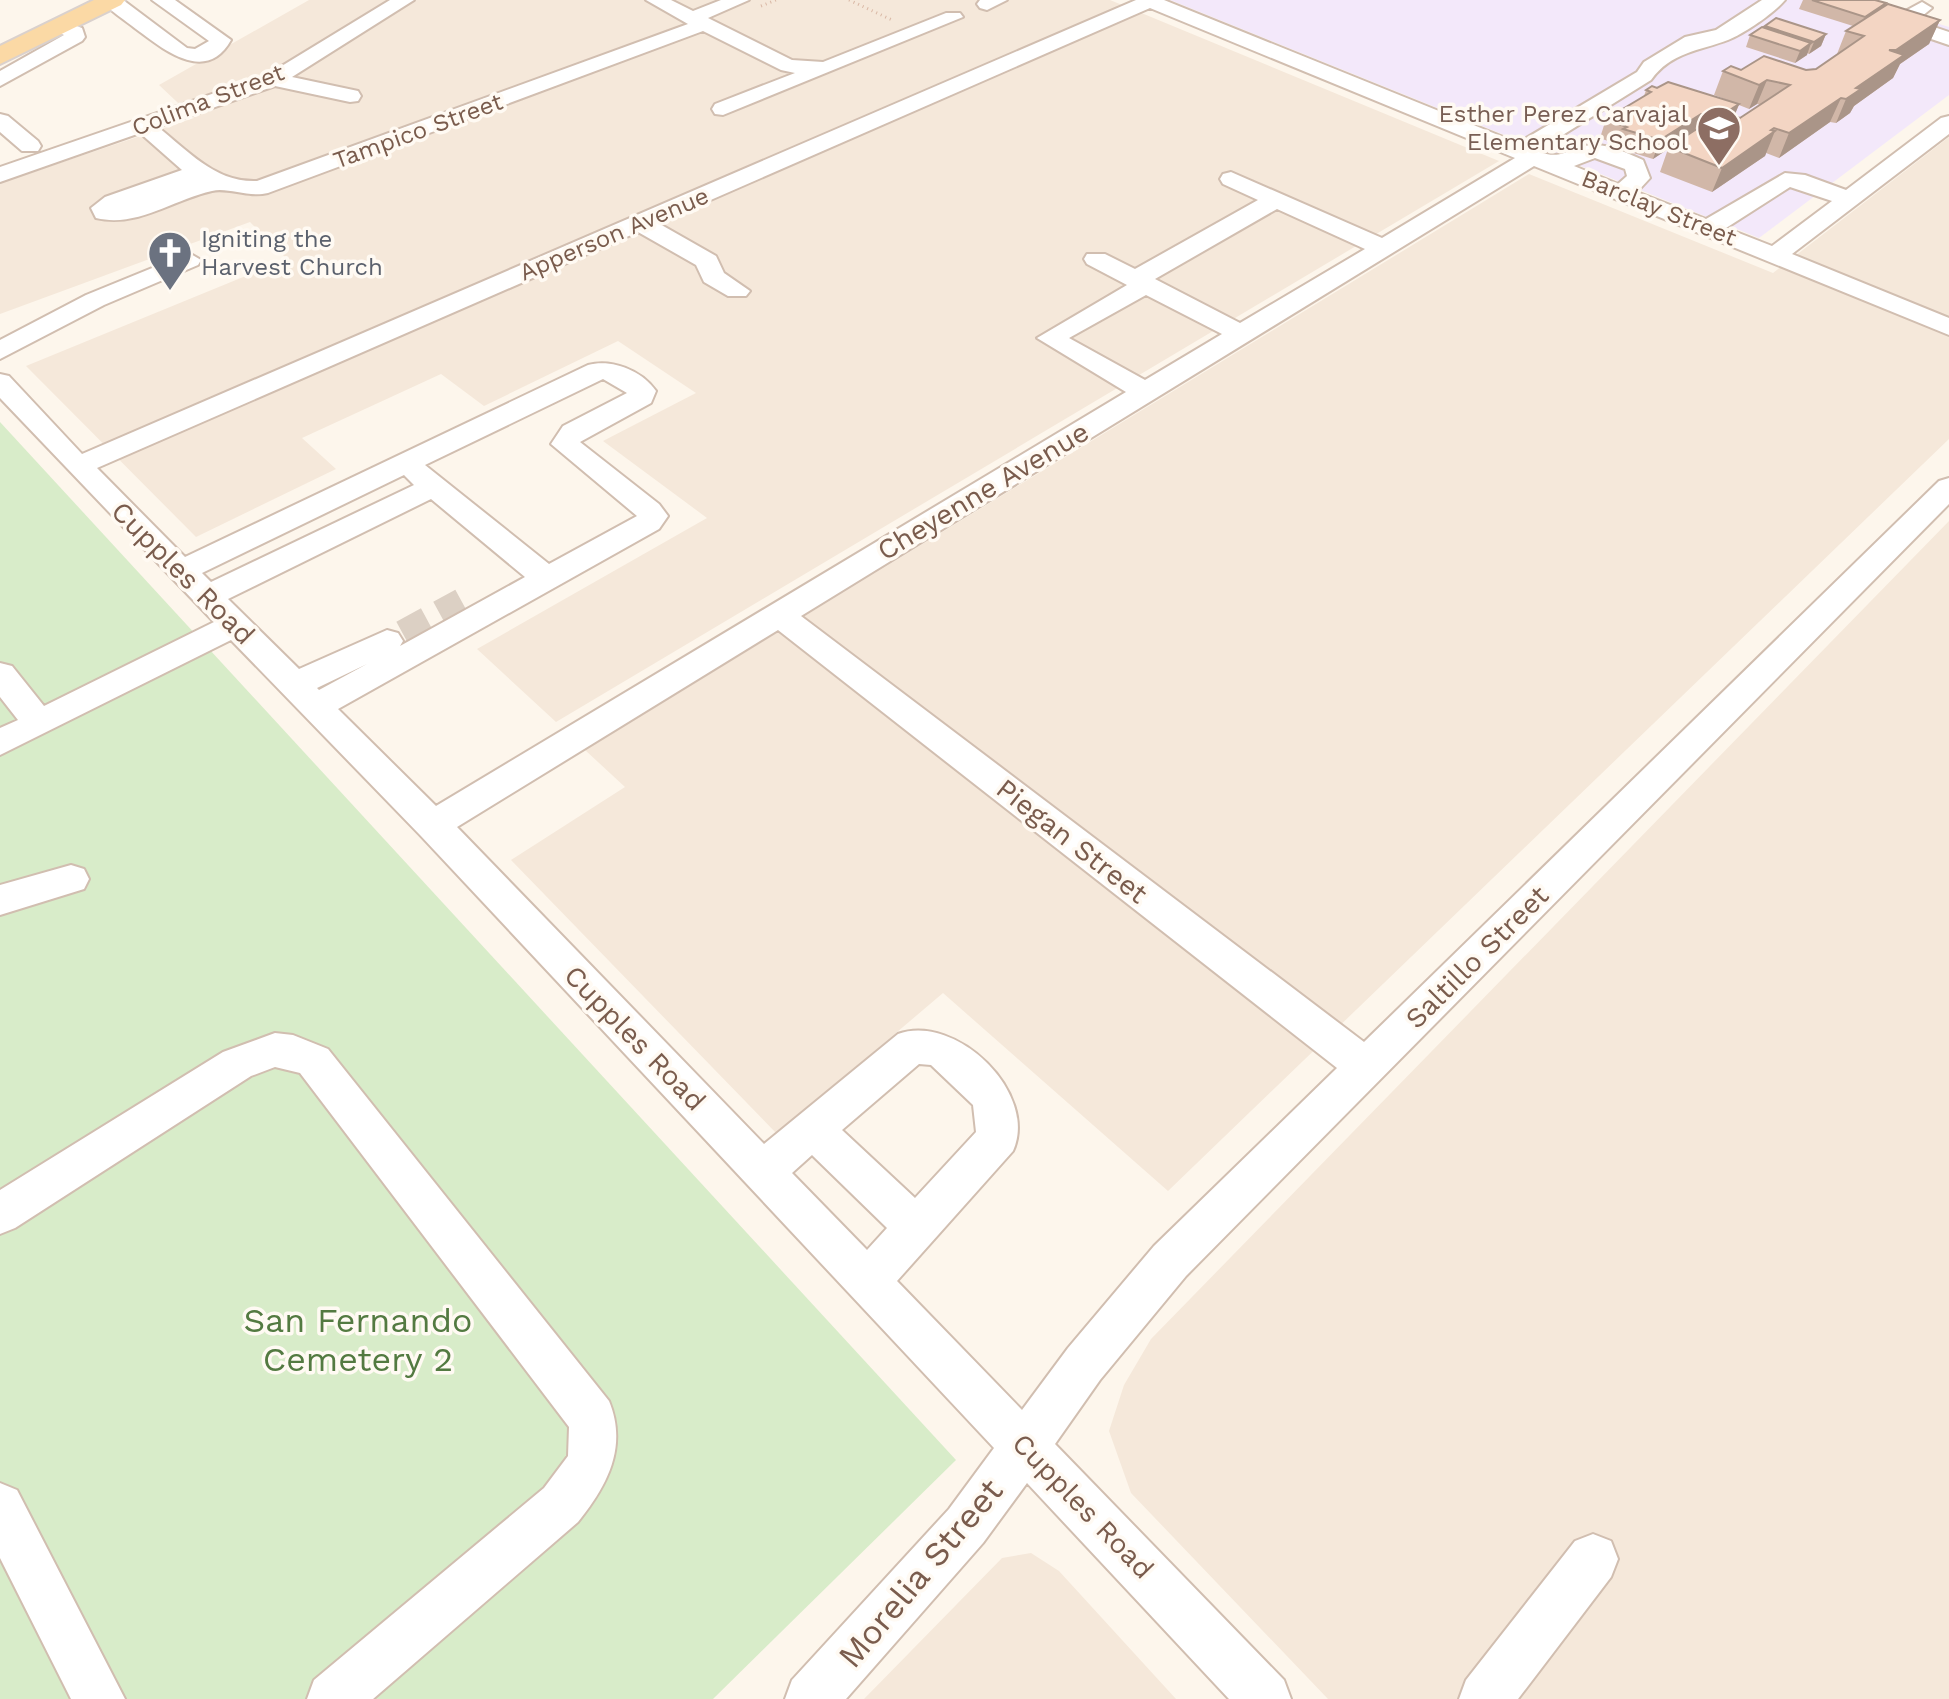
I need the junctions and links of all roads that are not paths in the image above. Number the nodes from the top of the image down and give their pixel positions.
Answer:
1 (112, 0) edge
2 (162, 0) edge
3 (404, 0) edge
4 (656, 0) edge
5 (739, 0) edge
6 (1775, 0) edge
7 (1898, 0) edge
8 (1148, 1) edge
9 (953, 17) dead end
10 (698, 21) junction
11 (60, 26) junction
12 (1949, 39) edge
13 (0, 56) edge
14 (825, 68) junction
15 (274, 79) junction
16 (0, 80) edge
17 (350, 96) dead end
18 (723, 109) dead end
19 (0, 121) edge
20 (1949, 123) edge
21 (144, 126) junction
22 (37, 153) junction
23 (0, 156) edge
24 (1536, 158) junction
25 (0, 175) edge
26 (1231, 179) dead end
27 (1622, 193) junction
28 (1848, 199) junction
29 (1275, 200) junction
30 (640, 223) junction
31 (1709, 228) junction
32 (1383, 248) junction
33 (1775, 255) junction
34 (1096, 259) dead end
35 (189, 260) dead end
36 (1141, 282) junction
37 (737, 291) dead end
38 (1949, 327) edge
39 (1241, 334) junction
40 (0, 351) edge
41 (0, 382) edge
42 (1146, 392) junction
43 (406, 463) junction
44 (78, 466) junction
45 (434, 486) junction
46 (1949, 487) edge
47 (539, 572) junction
48 (194, 584) junction
49 (462, 602) tunnel mouth
50 (779, 615) junction
51 (235, 625) junction
52 (403, 634) tunnel mouth
53 (0, 674) edge
54 (305, 696) junction
55 (39, 723) junction
56 (0, 743) edge
57 (433, 825) junction
58 (71, 879) dead end
59 (0, 900) edge
60 (1366, 1067) junction
61 (813, 1129) junction
62 (763, 1171) junction
63 (0, 1214) edge
64 (917, 1228) junction
65 (868, 1281) junction
66 (1026, 1446) junction
67 (0, 1507) edge
68 (1593, 1559) dead end
69 (99, 1699) edge
70 (333, 1699) edge
71 (811, 1699) edge
72 (1265, 1699) edge
73 (1485, 1699) edge

1 - 2 street
1 - 11 main road
3 - 15 street, Colima Street
4 - 10 street
5 - 10 street, Tampico Street
6 - 24 street
7 - 12 street
8 - 24 street, Barclay Street
8 - 30 street, Apperson Avenue
9 - 14 street
10 - 14 street
10 - 21 street, Tampico Street
11 - 13 main road
11 - 16 street
14 - 18 street
15 - 17 street
15 - 21 street, Colima Street
19 - 22 street
20 - 28 street
21 - 22 street, Colima Street
22 - 23 street
22 - 25 street, Colima Street
24 - 27 street, Barclay Street
24 - 27 street
24 - 32 street, Cheyenne Avenue
26 - 29 street
27 - 31 street, Barclay Street
28 - 31 street
28 - 33 street
29 - 32 street
29 - 36 street
30 - 37 street
30 - 44 street, Apperson Avenue
31 - 33 street, Barclay Street
32 - 39 street, Cheyenne Avenue
33 - 38 street, Barclay Street
34 - 36 street
35 - 40 street
36 - 39 street
36 - 42 street
39 - 42 street, Cheyenne Avenue
41 - 44 street, Cupples Road
42 - 50 street, Cheyenne Avenue
43 - 45 street
43 - 47 street
43 - 48 street
44 - 48 street, Cupples Road
45 - 47 street
45 - 48 street
46 - 60 street, Saltillo Street
47 - 49 street
47 - 54 street
48 - 51 street, Cupples Road
50 - 57 street, Cheyenne Avenue
50 - 60 street, Piegan Street
51 - 54 street, Cupples Road
51 - 55 street
52 - 54 street
53 - 55 street
54 - 57 street, Cupples Road
55 - 56 street
57 - 62 street, Cupples Road
58 - 59 street
60 - 66 street, Saltillo Street
61 - 62 street
61 - 64 street
61 - 64 street
62 - 65 street, Cupples Road
63 - 70 street
64 - 65 street
65 - 66 street, Cupples Road
66 - 71 street, Morelia Street
66 - 72 street, Cupples Road
67 - 69 street
68 - 73 street

